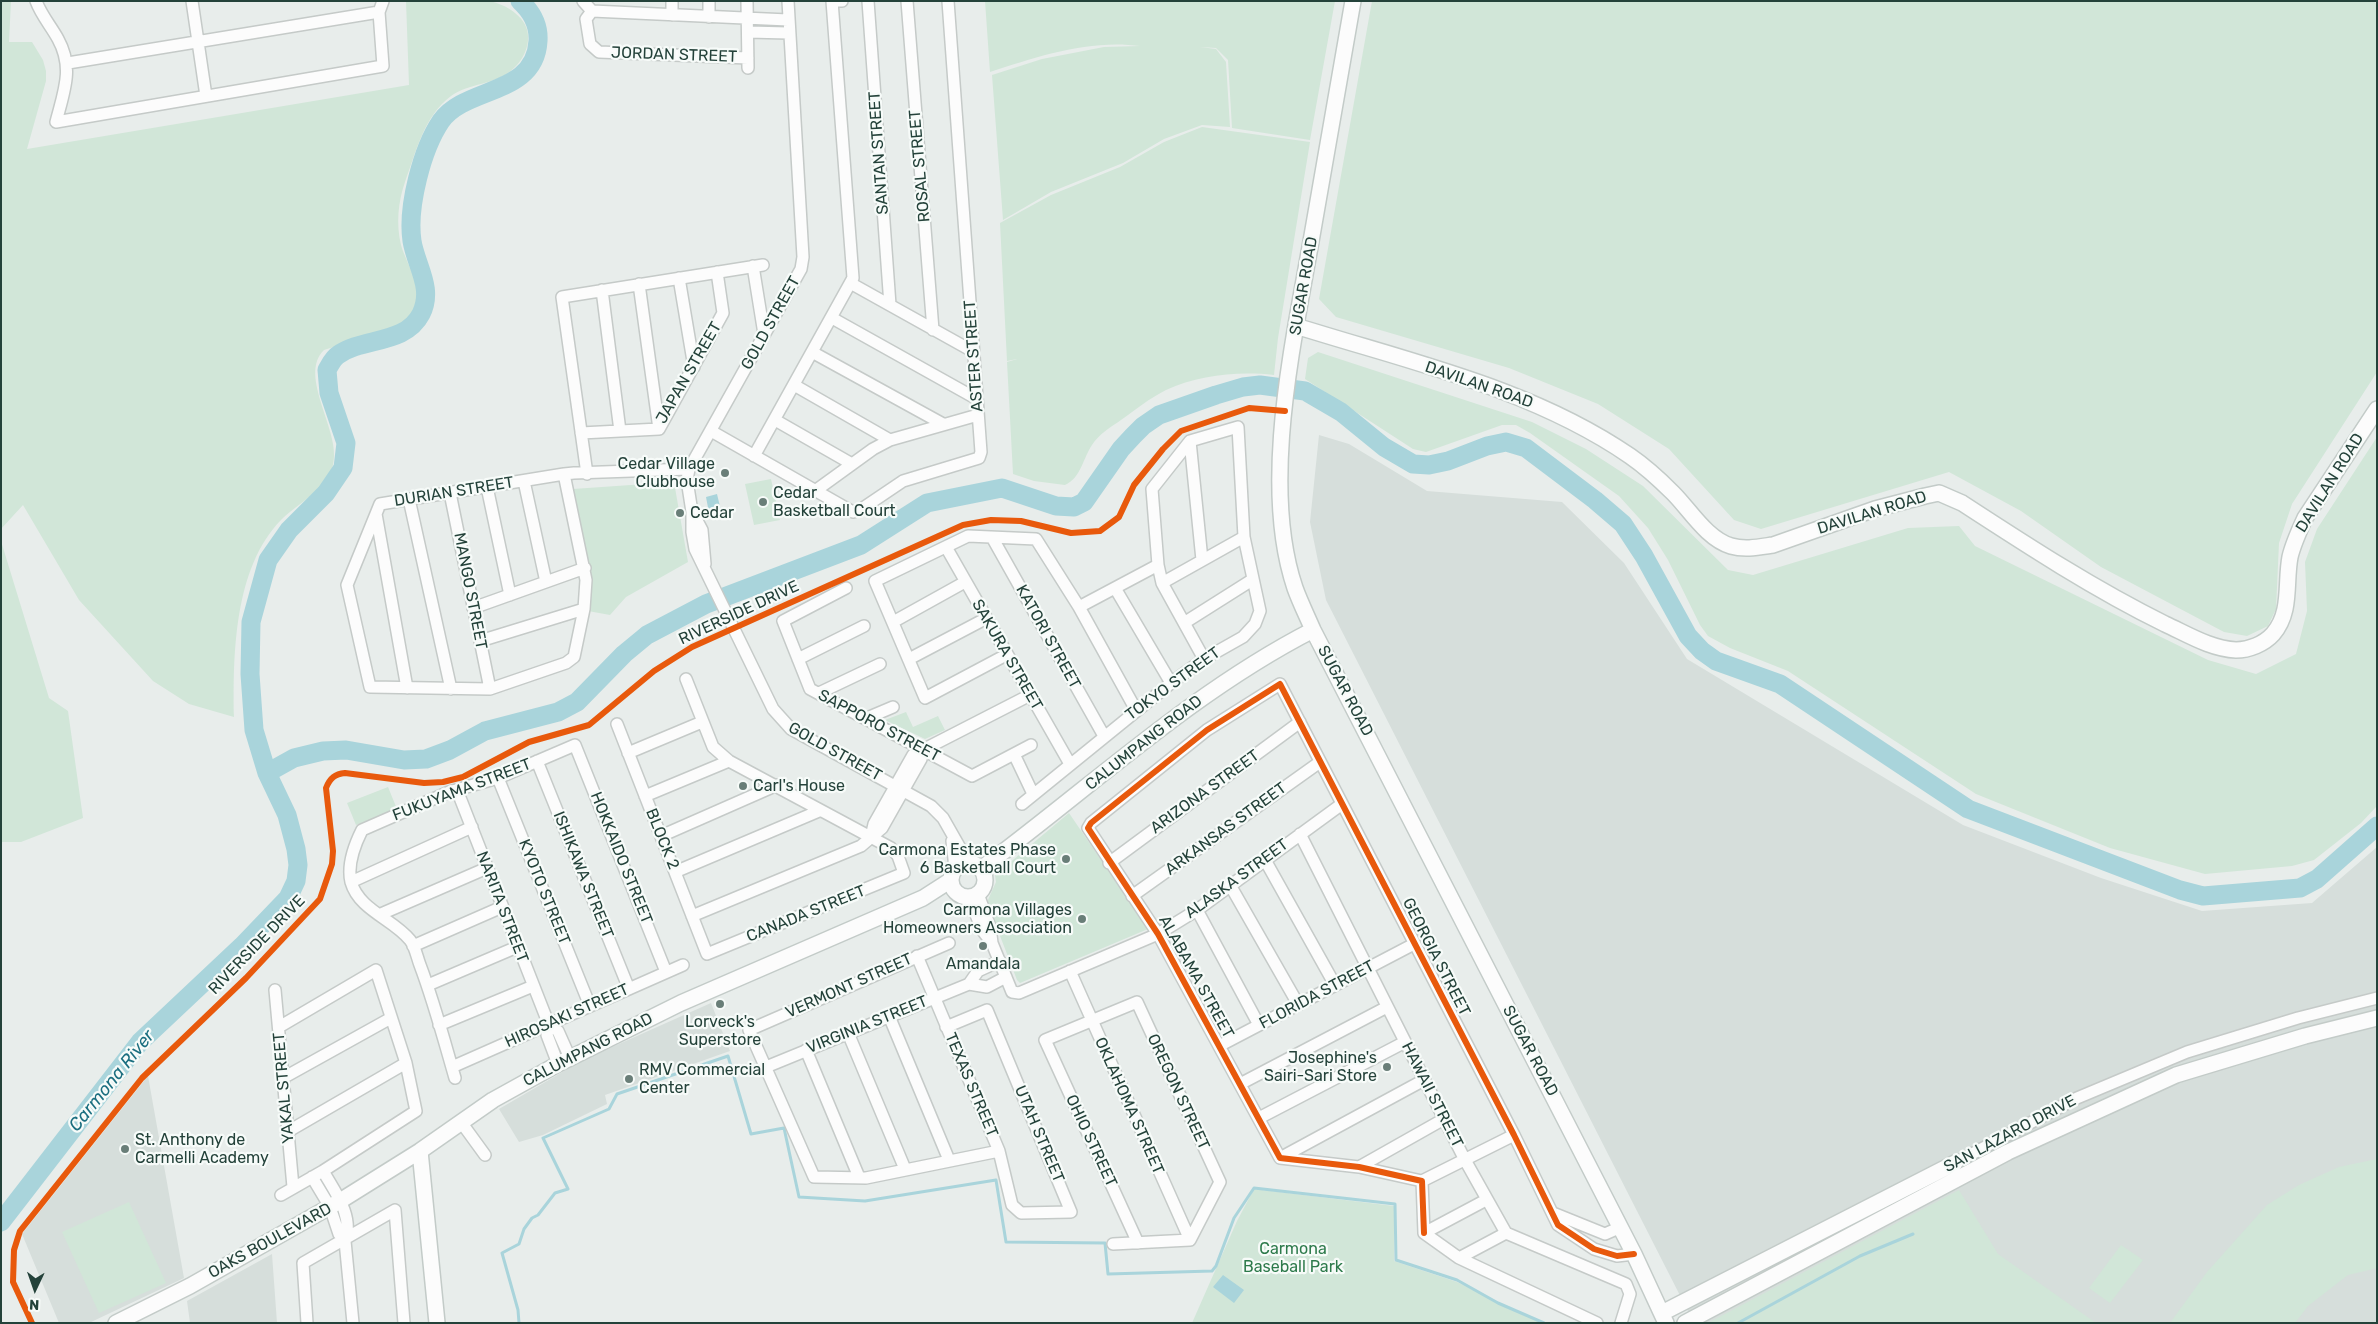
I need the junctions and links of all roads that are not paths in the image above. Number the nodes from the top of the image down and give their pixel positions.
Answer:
1 (192, 1) edge
2 (583, 1) edge
3 (672, 1) edge
4 (709, 1) edge
5 (748, 1) edge
6 (788, 1) edge
7 (842, 1) edge
8 (868, 1) edge
9 (907, 1) edge
10 (948, 1) edge
11 (1353, 1) edge
12 (40, 2) edge
13 (381, 6) edge
14 (592, 6) edge
15 (634, 7) edge
16 (672, 15) junction
17 (709, 17) junction
18 (748, 18) junction
19 (788, 20) junction
20 (748, 32) junction
21 (788, 34) junction
22 (198, 41) junction
23 (68, 63) junction
24 (206, 96) junction
25 (717, 272) junction
26 (679, 278) junction
27 (639, 284) junction
28 (852, 284) junction
29 (602, 290) junction
30 (890, 305) junction
31 (832, 318) junction
32 (1296, 326) junction
33 (933, 330) junction
34 (764, 334) junction
35 (812, 352) junction
36 (974, 352) junction
37 (694, 367) junction
38 (794, 385) junction
39 (977, 400) junction
40 (2377, 409) edge
41 (978, 415) junction
42 (775, 420) junction
43 (942, 424) junction
44 (659, 429) junction
45 (620, 431) junction
46 (711, 431) junction
47 (581, 433) junction
48 (890, 440) junction
49 (1190, 441) junction
50 (754, 456) junction
51 (852, 464) junction
52 (689, 469) junction
53 (564, 474) junction
54 (587, 474) junction
55 (524, 481) junction
56 (487, 487) junction
57 (815, 491) junction
58 (450, 493) junction
59 (409, 499) junction
60 (376, 514) junction
61 (1244, 537) junction
62 (993, 539) junction
63 (946, 547) junction
64 (1202, 560) junction
65 (1158, 565) junction
66 (584, 568) junction
67 (1252, 580) junction
68 (546, 582) junction
69 (965, 582) junction
70 (1162, 583) junction
71 (846, 588) dead end
72 (1115, 588) junction
73 (510, 595) junction
74 (1079, 607) junction
75 (473, 608) junction
76 (584, 609) junction
77 (985, 618) junction
78 (893, 622) junction
79 (1184, 623) junction
80 (864, 626) dead end
81 (1313, 630) junction
82 (480, 641) junction
83 (1006, 655) junction
84 (909, 659) junction
85 (1204, 659) junction
86 (798, 660) junction
87 (880, 664) dead end
88 (686, 679) dead end
89 (1170, 683) junction
90 (1280, 684) joint
91 (407, 688) junction
92 (451, 689) junction
93 (490, 689) junction
94 (819, 693) junction
95 (1030, 694) junction
96 (893, 707) dead end
97 (1136, 710) junction
98 (867, 718) junction
99 (702, 722) junction
100 (1300, 722) junction
101 (617, 724) dead end
102 (1104, 736) junction
103 (575, 745) joint
104 (1031, 745) dead end
105 (923, 750) junction
106 (628, 753) junction
107 (1014, 754) junction
108 (537, 761) junction
109 (729, 761) junction
110 (1320, 762) junction
111 (1070, 764) junction
112 (498, 778) junction
113 (777, 785) junction
114 (900, 788) junction
115 (457, 790) junction
116 (1033, 794) junction
117 (646, 796) junction
118 (1022, 804) dead end
119 (1342, 804) junction
120 (819, 811) junction
121 (472, 827) junction
122 (1300, 834) junction
123 (661, 836) junction
124 (871, 837) junction
125 (1265, 860) junction
126 (1109, 862) junction
127 (487, 868) junction
128 (676, 872) junction
129 (962, 874) junction
130 (351, 882) junction
131 (1230, 885) junction
132 (974, 896) junction
133 (1132, 896) junction
134 (502, 907) junction
135 (1196, 910) junction
136 (381, 914) junction
137 (692, 916) junction
138 (1158, 934) junction
139 (949, 943) dead end
140 (1414, 944) junction
141 (413, 946) junction
142 (517, 947) junction
143 (707, 954) joint
144 (917, 956) junction
145 (1000, 961) junction
146 (683, 964) dead end
147 (1367, 968) junction
148 (1070, 971) junction
149 (666, 972) junction
150 (1006, 977) junction
151 (968, 984) junction
152 (1335, 984) junction
153 (428, 985) junction
154 (533, 986) junction
155 (629, 989) junction
156 (275, 990) dead end
157 (934, 998) junction
158 (2377, 998) edge
159 (1298, 1004) junction
160 (590, 1006) junction
161 (1387, 1007) junction
162 (889, 1016) junction
163 (391, 1018) junction
164 (2377, 1018) edge
165 (1091, 1021) junction
166 (439, 1025) junction
167 (549, 1025) junction
168 (1259, 1025) junction
169 (279, 1027) junction
170 (946, 1027) junction
171 (848, 1033) junction
172 (1405, 1042) junction
173 (1219, 1046) junction
174 (806, 1050) junction
175 (564, 1061) junction
176 (406, 1062) junction
177 (766, 1067) junction
178 (283, 1078) junction
179 (1424, 1080) junction
180 (1240, 1084) junction
181 (1258, 1118) junction
182 (1444, 1119) junction
183 (461, 1122) junction
184 (287, 1132) junction
185 (1514, 1135) junction
186 (420, 1151) junction
187 (999, 1151) junction
188 (485, 1155) dead end
189 (1280, 1158) junction
190 (949, 1160) junction
191 (1465, 1160) junction
192 (1955, 1163) joint
193 (1359, 1167) junction
194 (905, 1169) junction
195 (323, 1171) junction
196 (312, 1177) junction
197 (859, 1177) junction
198 (1422, 1181) junction
199 (294, 1187) junction
200 (281, 1195) dead end
201 (1486, 1200) junction
202 (335, 1204) junction
203 (1021, 1213) joint
204 (1553, 1213) junction
205 (1584, 1225) junction
206 (1621, 1227) junction
207 (1424, 1233) junction
208 (1506, 1233) junction
209 (1578, 1239) junction
210 (1190, 1240) junction
211 (345, 1241) junction
212 (1138, 1243) junction
213 (1113, 1244) dead end
214 (1634, 1254) junction
215 (1459, 1258) junction
216 (1664, 1318) edge
217 (116, 1323) edge
218 (307, 1323) edge
219 (353, 1323) edge
220 (404, 1323) edge
221 (437, 1323) edge
222 (1597, 1323) edge
223 (1621, 1323) edge
224 (1685, 1323) edge

1 - 22 street
2 - 14 street
3 - 16 street
4 - 17 street
5 - 18 street
6 - 19 street, GOLD STREET
7 - 28 street
8 - 30 street, SANTAN STREET
9 - 33 street, ROSAL STREET
10 - 36 street, ASTER STREET
11 - 32 main road, SUGAR ROAD
12 - 23 street
13 - 22 street
13 - 24 street
14 - 15 street
14 - 20 street, JORDAN STREET
15 - 16 street
16 - 17 street
17 - 18 street
18 - 19 street
18 - 20 street
19 - 21 street, GOLD STREET
20 - 21 street
21 - 34 street, GOLD STREET
22 - 23 street
22 - 24 street
23 - 24 street
25 - 26 street
25 - 34 street
25 - 37 street, JAPAN STREET
26 - 27 street
26 - 37 street
27 - 29 street
27 - 44 street
28 - 30 street
28 - 31 street
29 - 45 street
29 - 47 street
30 - 33 street
31 - 35 street
31 - 39 street
32 - 40 main road, DAVILAN ROAD
32 - 81 main road, SUGAR ROAD
33 - 36 street
34 - 46 street, GOLD STREET
35 - 38 street
35 - 43 street
36 - 39 street, ASTER STREET
37 - 44 street, JAPAN STREET
38 - 42 street
38 - 48 street
39 - 41 street, ASTER STREET
41 - 43 street
41 - 57 street, ASTER STREET
42 - 50 street
42 - 51 street
43 - 48 street
44 - 45 street, JAPAN STREET
45 - 47 street, JAPAN STREET
46 - 50 street, ASTER STREET
46 - 52 street, GOLD STREET
47 - 54 street
48 - 51 street
49 - 61 street, TOKYO STREET
49 - 64 street
49 - 65 street
50 - 57 street, ASTER STREET
51 - 57 street
52 - 54 street, DURIAN STREET
52 - 114 street, GOLD STREET
53 - 54 street, DURIAN STREET
53 - 55 street, DURIAN STREET
53 - 66 street
55 - 56 street, DURIAN STREET
55 - 68 street
56 - 58 street, DURIAN STREET
56 - 73 street
58 - 59 street, DURIAN STREET
58 - 75 street, MANGO STREET
59 - 60 street, DURIAN STREET
59 - 92 street
60 - 91 street
60 - 91 street, DURIAN STREET
61 - 64 street
61 - 67 street, TOKYO STREET
62 - 63 street
62 - 74 street
62 - 102 street, KATORI STREET
63 - 69 street, SAKURA STREET
63 - 78 street
64 - 70 street
65 - 70 street
65 - 72 street
66 - 68 street
66 - 76 street
67 - 79 street
67 - 85 street, TOKYO STREET
68 - 73 street
69 - 77 street, SAKURA STREET
69 - 78 street
70 - 79 street
71 - 86 street, SAPPORO STREET
72 - 74 street
72 - 89 street
73 - 75 street
74 - 97 street
75 - 82 street, MANGO STREET
76 - 82 street
76 - 93 street, DURIAN STREET
77 - 83 street, SAKURA STREET
77 - 84 street
78 - 84 street
79 - 85 street
80 - 86 street
81 - 129 main road, CALUMPANG ROAD
81 - 206 main road, SUGAR ROAD
82 - 93 street, MANGO STREET
83 - 84 street
83 - 95 street, SAKURA STREET
85 - 89 street, TOKYO STREET
86 - 94 street, SAPPORO STREET
87 - 94 street
88 - 99 street
89 - 97 street, TOKYO STREET
90 - 100 street, GEORGIA STREET
90 - 126 street, ALABAMA STREET
91 - 92 street, DURIAN STREET
92 - 93 street, DURIAN STREET
94 - 98 street, SAPPORO STREET
95 - 105 street
95 - 111 street, SAKURA STREET
96 - 98 street
97 - 102 street, TOKYO STREET
98 - 105 street, SAPPORO STREET
99 - 106 street
99 - 109 street
100 - 110 street, GEORGIA STREET
100 - 126 street, ARIZONA STREET
101 - 106 street, BLOCK 2
102 - 111 street, TOKYO STREET
103 - 108 street, FUKUYAMA STREET
103 - 149 street, HOKKAIDO STREET
104 - 107 street, SAPPORO STREET
105 - 107 street, SAPPORO STREET
105 - 114 street
106 - 117 street, BLOCK 2
107 - 116 street
108 - 112 street, FUKUYAMA STREET
108 - 155 street, ISHIKAWA STREET
109 - 113 street
109 - 117 street
110 - 119 street, GEORGIA STREET
110 - 133 street, ARKANSAS STREET
111 - 116 street, TOKYO STREET
112 - 115 street, FUKUYAMA STREET
112 - 160 street, KYOTO STREET
113 - 120 street
113 - 123 street
114 - 124 street
114 - 129 street, GOLD STREET
115 - 121 street, NARITA STREET
115 - 130 street, FUKUYAMA STREET
116 - 118 street, TOKYO STREET
117 - 123 street, BLOCK 2
119 - 122 street, ALASKA STREET
119 - 140 street, GEORGIA STREET
120 - 124 street
120 - 128 street
121 - 127 street, NARITA STREET
121 - 130 street
122 - 125 street, ALASKA STREET
122 - 147 street, HAWAII STREET
123 - 128 street, BLOCK 2
124 - 137 street
124 - 143 street, CANADA STREET
125 - 131 street, ALASKA STREET
125 - 152 street
126 - 133 street, ALABAMA STREET
127 - 134 street, NARITA STREET
127 - 136 street
128 - 137 street, BLOCK 2
129 - 132 main road
129 - 132 main road
129 - 175 main road, CALUMPANG ROAD
130 - 136 street
131 - 135 street, ALASKA STREET
131 - 159 street
132 - 145 street, ALASKA STREET
133 - 138 street, ALABAMA STREET
134 - 141 street
134 - 142 street, NARITA STREET
135 - 138 street, ALASKA STREET
135 - 168 street
136 - 141 street
137 - 143 street, BLOCK 2
138 - 148 street, ALASKA STREET
138 - 173 street, ALABAMA STREET
139 - 144 street, VERMONT STREET
140 - 147 street, FLORIDA STREET
140 - 185 street, GEORGIA STREET
141 - 153 street
142 - 153 street
142 - 154 street, NARITA STREET
144 - 157 street, TEXAS STREET
144 - 177 street, VERMONT STREET
145 - 150 street, ALASKA STREET
145 - 151 street, VIRGINIA STREET
146 - 149 street, HIROSAKI STREET
147 - 152 street, FLORIDA STREET
147 - 161 street, HAWAII STREET
148 - 150 street, ALASKA STREET
148 - 165 street, OKLAHOMA STREET
149 - 155 street, HIROSAKI STREET
150 - 151 street, VIRGINIA STREET
151 - 157 street, VIRGINIA STREET
152 - 159 street, FLORIDA STREET
153 - 166 street
154 - 166 street
154 - 167 street, NARITA STREET
155 - 160 street, HIROSAKI STREET
156 - 169 street, YAKAL STREET
157 - 162 street, VIRGINIA STREET
157 - 170 street, TEXAS STREET
158 - 192 street, SAN LAZARO DRIVE
159 - 168 street, FLORIDA STREET
160 - 167 street, HIROSAKI STREET
161 - 172 street, HAWAII STREET
161 - 180 street
162 - 171 street, VIRGINIA STREET
162 - 190 street
163 - 169 street
163 - 176 street
163 - 178 street
164 - 224 main road, SAN LAZARO DRIVE
165 - 210 street, OKLAHOMA STREET
165 - 210 street, OREGON STREET
165 - 212 street, OHIO STREET
166 - 167 street, HIROSAKI STREET
167 - 175 street, NARITA STREET
168 - 173 street, FLORIDA STREET
169 - 178 street, YAKAL STREET
170 - 187 street, TEXAS STREET
170 - 203 street, UTAH STREET
171 - 174 street, VIRGINIA STREET
171 - 194 street
172 - 179 street, HAWAII STREET
172 - 181 street
173 - 180 street, ALABAMA STREET
174 - 177 street, VIRGINIA STREET
174 - 197 street
175 - 183 main road, CALUMPANG ROAD
176 - 184 street
176 - 195 street
177 - 197 street
178 - 184 street, YAKAL STREET
179 - 182 street, HAWAII STREET
179 - 189 street
180 - 181 street, ALABAMA STREET
181 - 189 street, ALABAMA STREET
182 - 191 street, HAWAII STREET
182 - 193 street
183 - 186 main road, CALUMPANG ROAD
183 - 188 street
184 - 199 street, YAKAL STREET
185 - 191 street
185 - 204 street, GEORGIA STREET
186 - 202 main road, OAKS BOULEVARD
186 - 221 main road
187 - 190 street
187 - 203 street, TEXAS STREET
189 - 193 street
190 - 194 street
191 - 198 street
191 - 201 street, HAWAII STREET
192 - 216 main road, SAN LAZARO DRIVE
193 - 198 street
194 - 197 street
195 - 196 street
195 - 202 street
196 - 199 street
196 - 202 street
198 - 207 street
199 - 200 street
201 - 207 street
201 - 208 street, HAWAII STREET
202 - 211 street
202 - 217 main road, OAKS BOULEVARD
204 - 205 street
204 - 209 street, GEORGIA STREET
205 - 206 street
205 - 209 street
206 - 214 main road, SUGAR ROAD
207 - 215 street
208 - 215 street
208 - 223 street
209 - 214 street, GEORGIA STREET
210 - 212 street
211 - 218 street
211 - 219 street
211 - 220 street
212 - 213 street
214 - 216 main road, SUGAR ROAD
215 - 222 street

